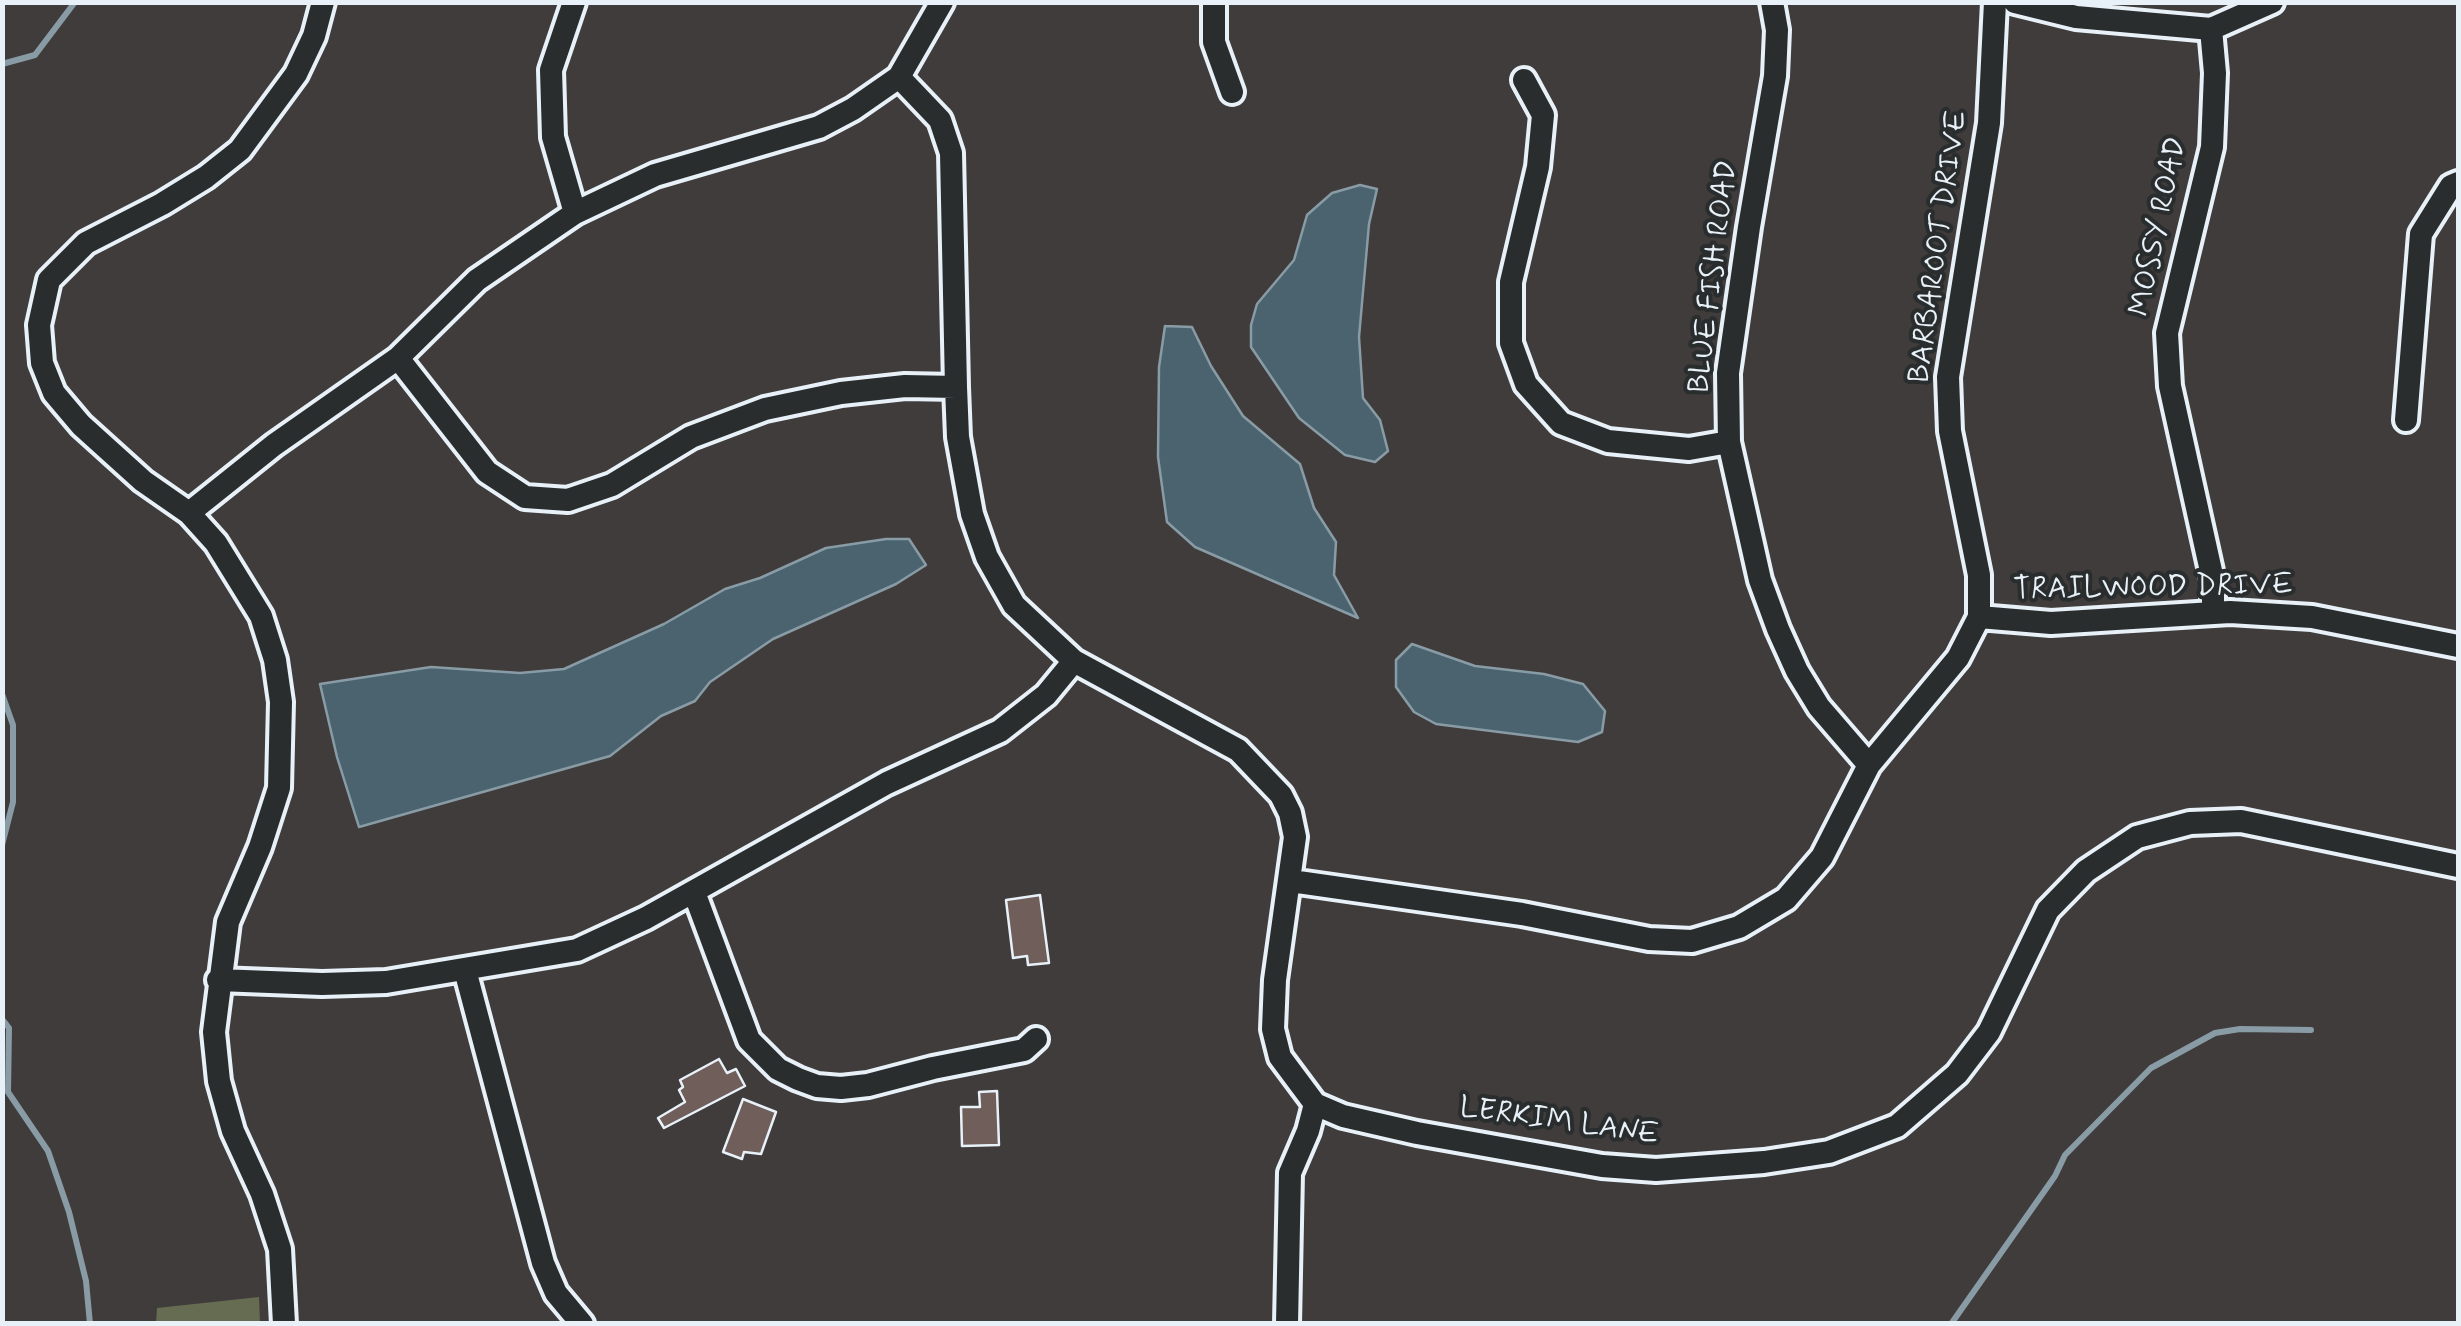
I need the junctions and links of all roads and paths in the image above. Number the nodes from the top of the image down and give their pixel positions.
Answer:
1 (322, 2) edge
2 (574, 2) edge
3 (942, 2) edge
4 (1214, 2) edge
5 (1772, 2) edge
6 (1995, 2) edge
7 (2014, 2) edge
8 (2272, 2) edge
9 (2211, 28) junction
10 (900, 76) junction
11 (1524, 80) dead end
12 (1232, 92) dead end
13 (2458, 183) edge
14 (575, 213) junction
15 (398, 358) junction
16 (956, 387) junction
17 (2406, 420) dead end
18 (1729, 442) junction
19 (189, 513) junction
20 (2213, 613) junction
21 (1979, 617) junction
22 (2458, 646) edge
23 (1074, 662) junction
24 (1870, 765) junction
25 (2458, 866) edge
26 (1291, 881) junction
27 (694, 892) junction
28 (465, 970) junction
29 (218, 980) junction
30 (1036, 1039) dead end
31 (1315, 1104) junction
32 (284, 1324) edge
33 (582, 1324) edge
34 (1287, 1324) edge

1 - 19 street
2 - 14 street
3 - 10 street
4 - 12 street
5 - 18 street, BLUE FISH ROAD
6 - 21 street, BARBAROOT DRIVE
7 - 9 street
8 - 9 street
9 - 20 street, MOSSY ROAD
10 - 14 street
10 - 16 street
11 - 18 street
13 - 17 street
14 - 15 street
15 - 16 street
15 - 19 street
16 - 23 street
18 - 24 street, BLUE FISH ROAD
19 - 29 street
20 - 21 street, TRAILWOOD DRIVE
20 - 22 street, TRAILWOOD DRIVE
21 - 24 street, TRAILWOOD DRIVE
23 - 26 street
23 - 27 street
24 - 26 street, TRAILWOOD DRIVE
25 - 31 street, LERKIM LANE
26 - 31 street
27 - 28 street
27 - 30 street
28 - 29 street
28 - 33 street
29 - 32 street
31 - 34 street

